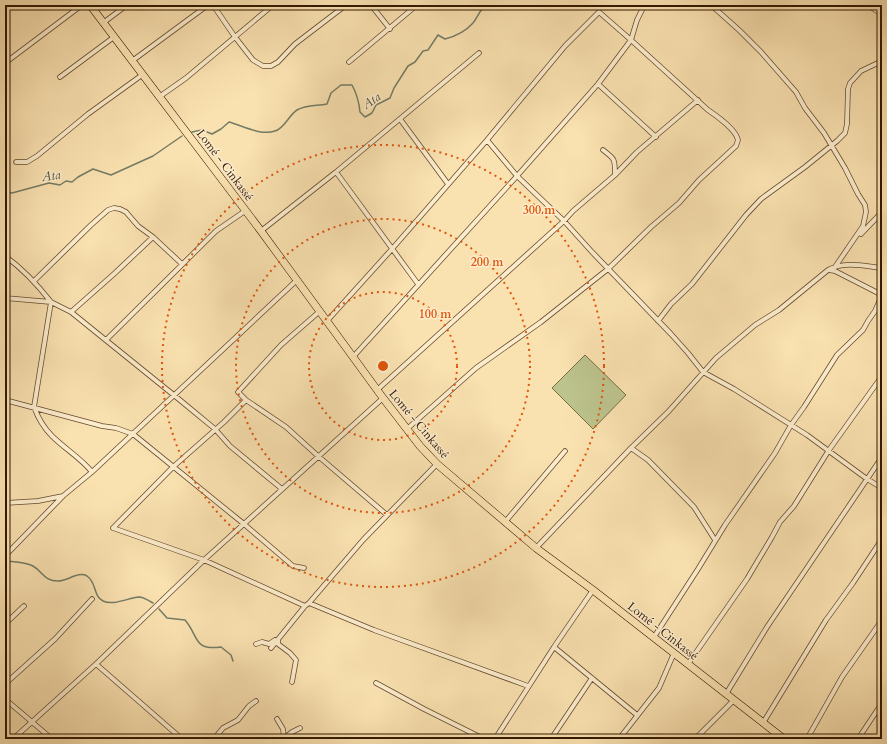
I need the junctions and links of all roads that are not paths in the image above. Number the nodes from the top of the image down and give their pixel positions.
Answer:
1 (8, 5) edge
2 (82, 5) edge
3 (90, 5) edge
4 (127, 5) edge
5 (208, 5) edge
6 (213, 5) edge
7 (273, 5) edge
8 (346, 5) edge
9 (371, 5) edge
10 (417, 5) edge
11 (646, 5) edge
12 (711, 5) edge
13 (867, 5) edge
14 (5, 7) edge
15 (882, 14) edge
16 (103, 23) junction
17 (390, 29) junction
18 (114, 37) junction
19 (235, 37) junction
20 (631, 40) junction
21 (478, 53) dead end
22 (132, 61) junction
23 (882, 61) edge
24 (350, 62) dead end
25 (5, 63) edge
26 (142, 75) junction
27 (60, 77) dead end
28 (598, 84) junction
29 (159, 97) junction
30 (698, 100) junction
31 (400, 119) junction
32 (656, 137) junction
33 (487, 140) junction
34 (831, 146) junction
35 (603, 150) dead end
36 (16, 162) dead end
37 (336, 172) junction
38 (614, 175) junction
39 (517, 176) junction
40 (448, 184) junction
41 (245, 211) junction
42 (882, 212) edge
43 (564, 221) junction
44 (261, 231) junction
45 (153, 237) junction
46 (852, 243) junction
47 (392, 249) junction
48 (5, 256) edge
49 (182, 264) junction
50 (834, 267) junction
51 (882, 268) edge
52 (608, 269) junction
53 (828, 270) junction
54 (297, 280) junction
55 (34, 281) junction
56 (418, 284) junction
57 (882, 295) edge
58 (5, 298) edge
59 (51, 302) junction
60 (320, 311) junction
61 (71, 312) junction
62 (327, 321) junction
63 (658, 321) junction
64 (106, 340) junction
65 (353, 357) junction
66 (703, 372) junction
67 (882, 376) edge
68 (376, 390) junction
69 (175, 396) junction
70 (383, 398) junction
71 (5, 400) edge
72 (246, 400) junction
73 (34, 407) junction
74 (791, 425) junction
75 (214, 429) junction
76 (407, 430) junction
77 (133, 434) junction
78 (631, 448) junction
79 (829, 450) junction
80 (565, 451) dead end
81 (318, 456) junction
82 (882, 456) edge
83 (437, 464) junction
84 (173, 467) junction
85 (92, 472) junction
86 (867, 479) junction
87 (882, 488) edge
88 (282, 489) junction
89 (63, 496) junction
90 (5, 503) edge
91 (386, 515) junction
92 (505, 522) junction
93 (244, 524) junction
94 (882, 539) edge
95 (715, 540) junction
96 (536, 548) junction
97 (5, 556) edge
98 (204, 560) junction
99 (304, 568) dead end
100 (593, 590) junction
101 (92, 599) dead end
102 (309, 603) junction
103 (24, 606) dead end
104 (305, 606) junction
105 (882, 620) edge
106 (5, 624) edge
107 (654, 637) junction
108 (278, 638) junction
109 (256, 644) dead end
110 (554, 647) junction
111 (271, 648) dead end
112 (674, 653) junction
113 (96, 664) junction
114 (688, 664) junction
115 (592, 678) junction
116 (292, 682) dead end
117 (376, 683) dead end
118 (5, 684) edge
119 (528, 686) junction
120 (726, 694) junction
121 (5, 699) edge
122 (734, 700) junction
123 (256, 701) dead end
124 (882, 703) edge
125 (638, 715) junction
126 (277, 720) dead end
127 (32, 721) junction
128 (762, 723) junction
129 (300, 728) dead end
130 (284, 738) edge
131 (13, 739) edge
132 (52, 739) edge
133 (182, 739) edge
134 (214, 739) edge
135 (484, 739) edge
136 (495, 739) edge
137 (551, 739) edge
138 (619, 739) edge
139 (695, 739) edge
140 (784, 739) edge
141 (807, 739) edge
142 (858, 739) edge

1 - 14 street
2 - 25 street
3 - 16 highway, Lomé - Cinkassé
4 - 16 street
5 - 22 street
6 - 19 street
7 - 19 street
8 - 19 street
9 - 17 street
10 - 17 street
11 - 20 street
12 - 34 street
13 - 15 street
16 - 18 highway, Lomé - Cinkassé
17 - 24 street
18 - 22 highway, Lomé - Cinkassé
18 - 27 street
19 - 29 street
20 - 28 street
20 - 30 street
20 - 33 street
21 - 31 street
22 - 26 highway, Lomé - Cinkassé
23 - 34 street
26 - 29 highway, Lomé - Cinkassé
26 - 36 street
28 - 32 street
28 - 39 street
29 - 41 highway, Lomé - Cinkassé
30 - 32 street
30 - 52 street
31 - 37 street
31 - 40 street
32 - 38 street
33 - 39 street
33 - 40 street
34 - 46 street
34 - 63 street
35 - 38 street
37 - 44 street
37 - 47 street
38 - 43 street
39 - 43 street
39 - 56 street
40 - 47 street
41 - 44 highway, Lomé - Cinkassé
41 - 49 street
42 - 46 street
43 - 52 street
43 - 68 street
44 - 54 highway, Lomé - Cinkassé
45 - 49 street
45 - 55 street
45 - 61 street
46 - 50 street
47 - 56 street
47 - 62 street
48 - 55 street
49 - 64 street
50 - 51 street
50 - 53 street
52 - 63 street
52 - 76 street
53 - 57 street
53 - 66 street
54 - 60 highway, Lomé - Cinkassé
54 - 69 street
55 - 59 street
56 - 65 street
57 - 74 street
58 - 59 street
59 - 61 street
59 - 73 street
60 - 62 highway, Lomé - Cinkassé
60 - 72 street
61 - 64 street
62 - 65 highway, Lomé - Cinkassé
63 - 66 street
64 - 69 street
65 - 68 highway, Lomé - Cinkassé
66 - 74 street
66 - 78 street
67 - 79 street
68 - 70 highway, Lomé - Cinkassé
69 - 75 street
69 - 77 street
70 - 76 highway, Lomé - Cinkassé
70 - 81 street
71 - 73 street
72 - 75 street
72 - 81 street
73 - 77 street
73 - 85 street
74 - 79 street
74 - 95 street
75 - 84 street
75 - 88 street
76 - 83 highway, Lomé - Cinkassé
77 - 84 street
77 - 85 street
78 - 95 street
78 - 96 street
79 - 86 street
79 - 114 street
80 - 92 street
81 - 88 street
81 - 91 street
82 - 86 street
83 - 91 street
83 - 92 highway, Lomé - Cinkassé
84 - 93 street
84 - 98 street
85 - 89 street
86 - 87 street
86 - 120 street
88 - 93 street
89 - 90 street
89 - 97 street
91 - 102 street
92 - 96 highway, Lomé - Cinkassé
93 - 98 street
93 - 99 street
94 - 128 street
95 - 107 street
96 - 100 highway, Lomé - Cinkassé
98 - 104 street
98 - 113 street
100 - 107 highway, Lomé - Cinkassé
100 - 110 street
101 - 118 street
102 - 104 street
102 - 119 street
103 - 106 street
104 - 108 street
105 - 141 street
107 - 112 highway, Lomé - Cinkassé
108 - 109 street
108 - 111 street
108 - 116 street
110 - 115 street
110 - 119 street
112 - 114 highway, Lomé - Cinkassé
112 - 125 street
113 - 127 street
113 - 133 street
114 - 120 highway, Lomé - Cinkassé
115 - 125 street
115 - 137 street
117 - 135 street
119 - 136 street
120 - 122 highway, Lomé - Cinkassé
121 - 127 street
122 - 128 highway, Lomé - Cinkassé
122 - 139 street
123 - 134 street
124 - 142 street
125 - 138 street
126 - 130 street
127 - 131 street
127 - 132 street
128 - 140 highway, Lomé - Cinkassé
129 - 130 street

